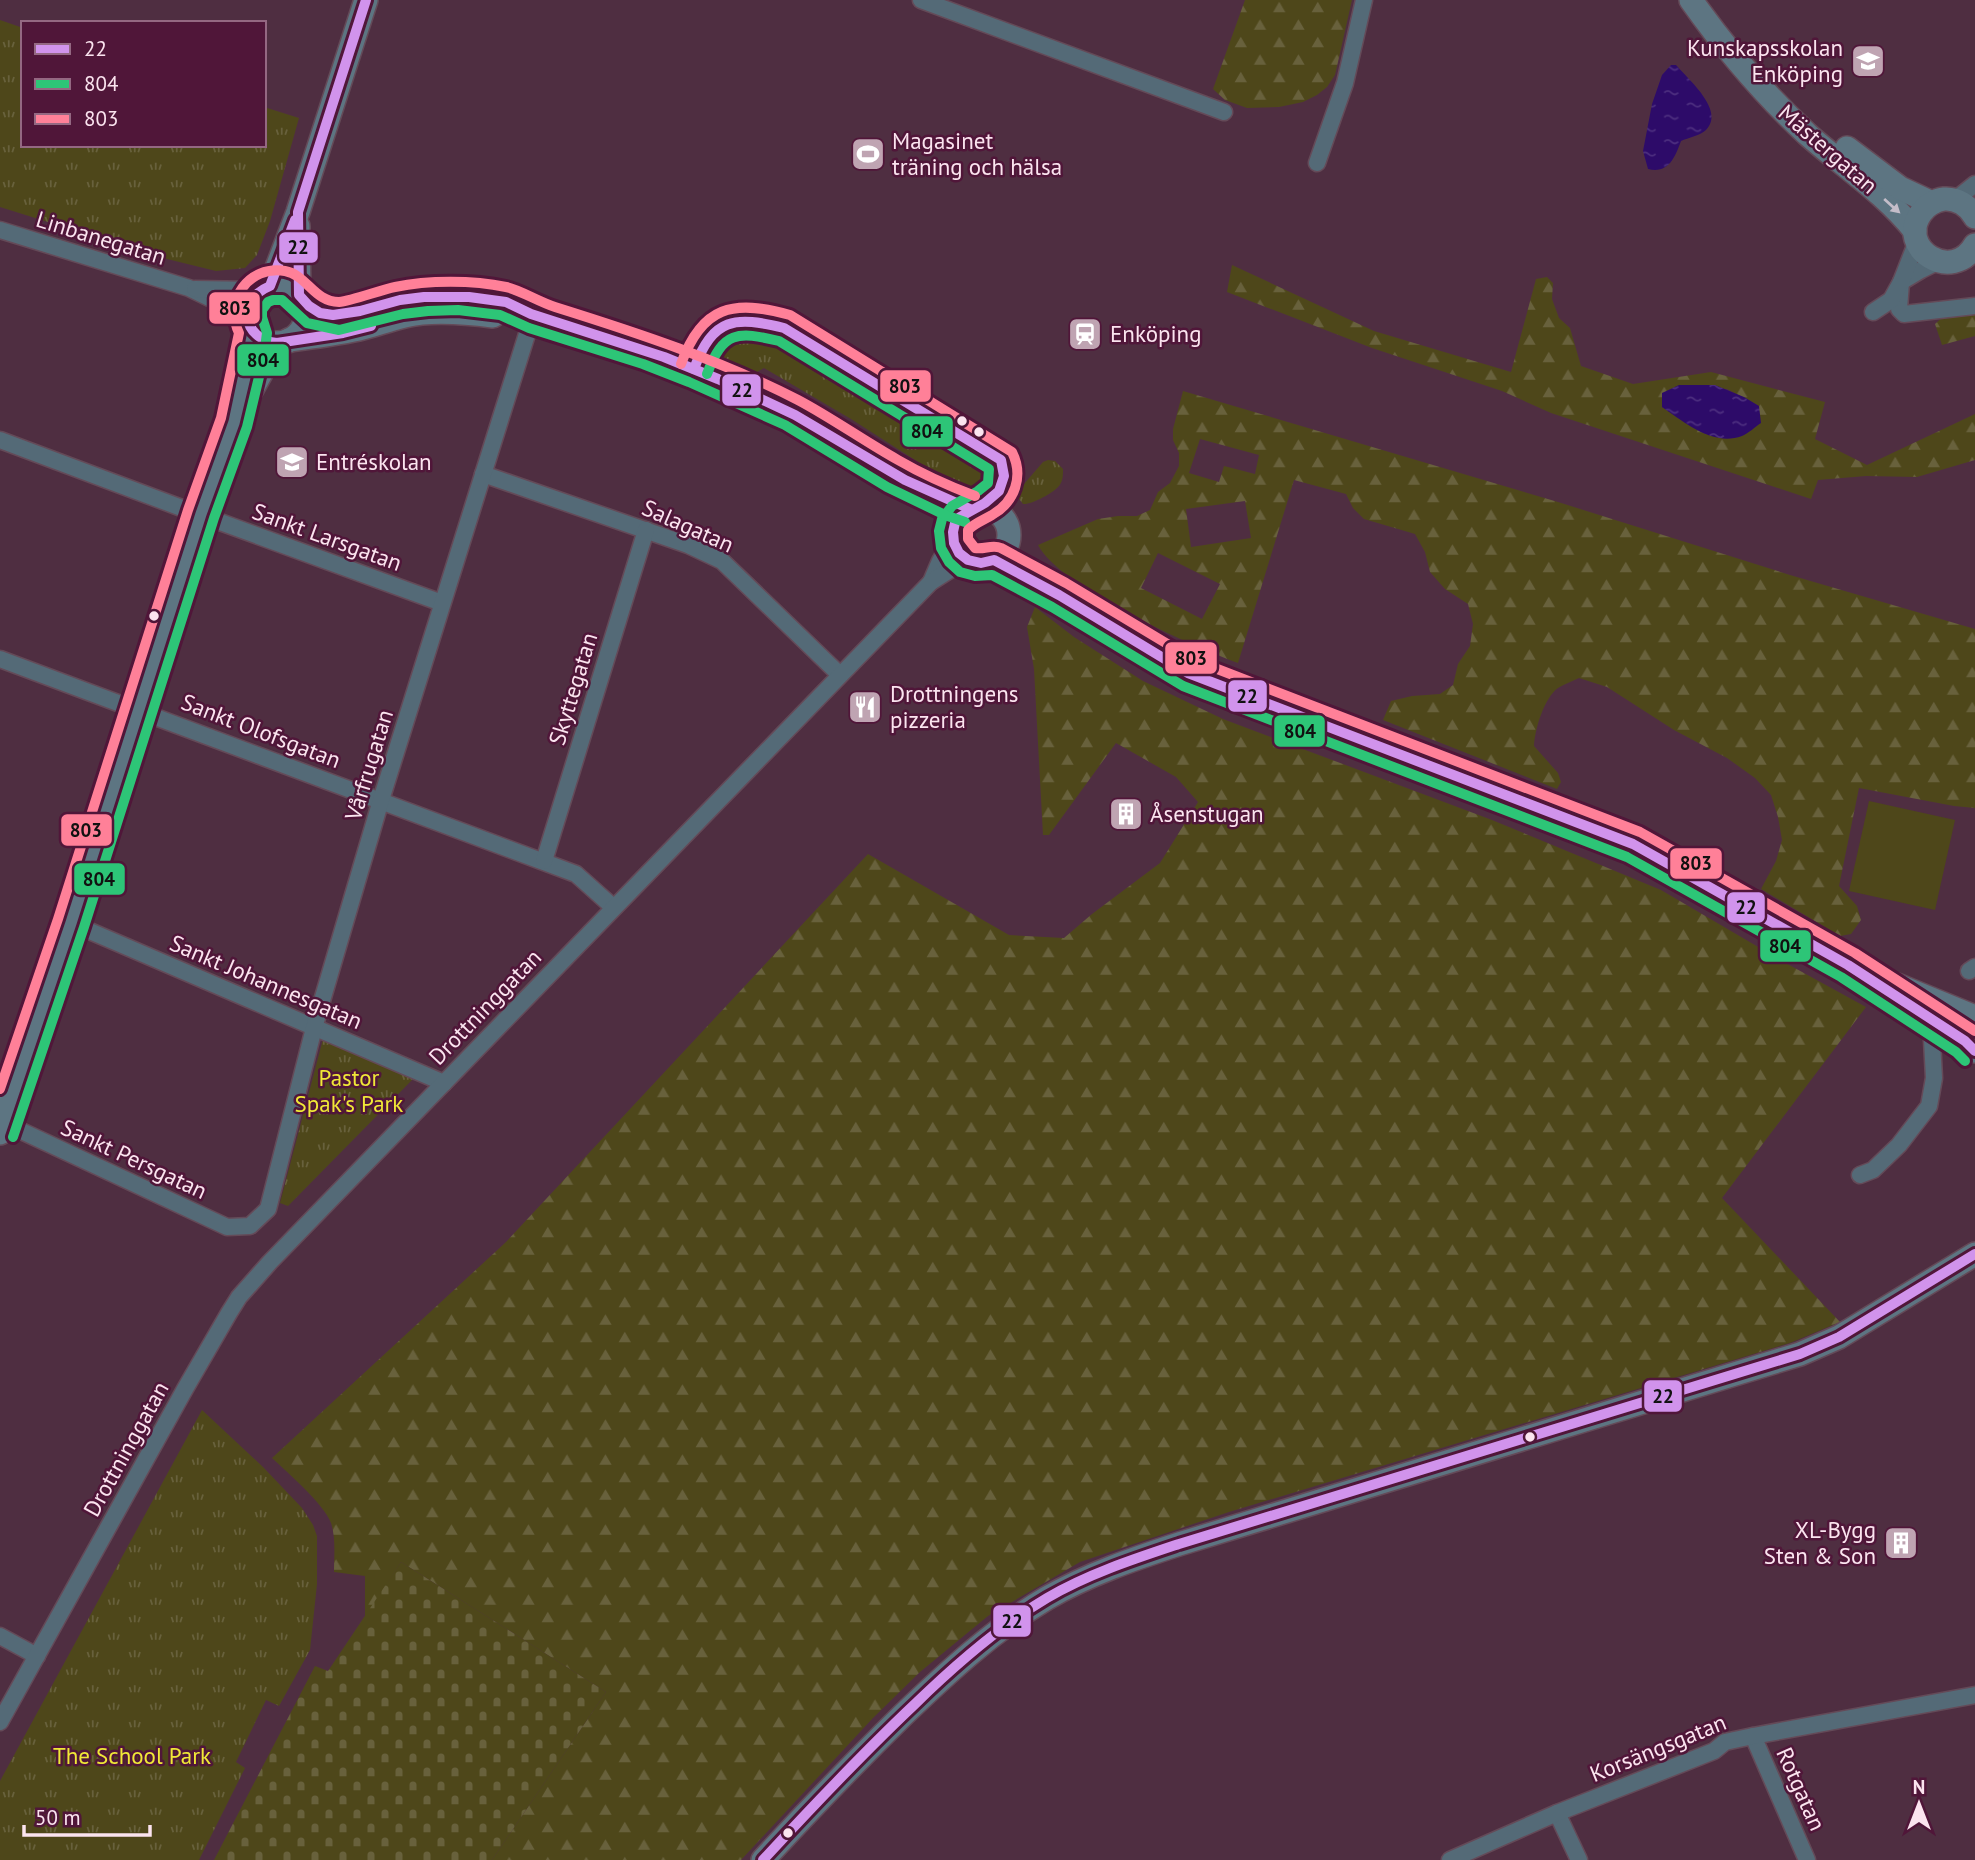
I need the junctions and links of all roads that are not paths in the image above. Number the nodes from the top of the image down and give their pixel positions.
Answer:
1 (366, 0) edge
2 (920, 0) edge
3 (1364, 0) edge
4 (1691, 0) edge
5 (1701, 0) edge
6 (1224, 112) dead end
7 (1317, 163) dead end
8 (1975, 184) edge
9 (1959, 204) edge
10 (298, 212) junction
11 (1975, 217) edge
12 (0, 230) edge
13 (1916, 236) junction
14 (1975, 245) edge
15 (1956, 263) edge
16 (1901, 282) junction
17 (189, 288) junction
18 (265, 288) junction
19 (301, 299) junction
20 (1975, 306) edge
21 (1873, 313) dead end
22 (533, 315) junction
23 (250, 325) junction
24 (284, 342) junction
25 (234, 422) junction
26 (0, 440) edge
27 (483, 474) junction
28 (893, 474) junction
29 (970, 509) junction
30 (201, 514) junction
31 (646, 530) junction
32 (954, 533) junction
33 (1001, 552) junction
34 (967, 559) junction
35 (931, 582) junction
36 (442, 603) junction
37 (0, 659) edge
38 (840, 675) junction
39 (139, 710) junction
40 (381, 800) junction
41 (544, 861) junction
42 (613, 907) junction
43 (71, 923) junction
44 (1849, 965) junction
45 (1975, 1017) edge
46 (1938, 1024) junction
47 (314, 1028) junction
48 (1975, 1051) edge
49 (444, 1083) junction
50 (1, 1126) edge
51 (1860, 1175) dead end
52 (250, 1226) joint
53 (1975, 1254) edge
54 (0, 1636) edge
55 (37, 1656) junction
56 (1975, 1695) edge
57 (0, 1722) edge
58 (1753, 1736) junction
59 (1557, 1813) junction
60 (763, 1860) edge
61 (1450, 1860) edge
62 (1579, 1860) edge
63 (1807, 1860) edge

1 - 10 main road
2 - 6 street
3 - 7 street
4 -> 13 main road, Mästergatan
5 - 9 main road, Mästergatan
8 - 9 street
9 - 11 main road, Mästergatan
9 - 13 main road
10 - 18 main road
10 - 19 main road
12 - 17 street, Linbanegatan
13 - 15 main road, Mästergatan
13 - 16 street
14 - 15 main road
15 - 16 street
16 - 20 street
16 - 21 street
17 - 18 street, Linbanegatan
17 - 23 street, Linbanegatan
18 - 19 main road
18 - 23 main road
19 - 22 main road
19 - 24 main road
22 - 24 main road
22 - 27 street, Vårfrugatan
22 - 28 main road
23 - 24 main road
23 - 25 main road
24 - 25 main road
25 - 30 main road
26 - 30 street, Sankt Larsgatan
27 - 31 street, Salagatan
27 - 36 street, Vårfrugatan
28 - 29 main road
28 - 32 main road
29 - 32 main road
29 - 33 main road
30 - 36 street, Sankt Larsgatan
30 - 39 main road
31 - 38 street, Salagatan
31 - 41 street, Skyttegatan
32 - 34 main road
32 - 35 street, Drottninggatan
33 - 34 main road
33 - 44 main road
34 - 35 street, Drottninggatan
35 - 38 street, Drottninggatan
36 - 40 street, Vårfrugatan
37 - 39 street, Sankt Olofsgatan
38 - 42 street, Drottninggatan
39 - 40 street, Sankt Olofsgatan
39 - 43 main road
40 - 41 street, Sankt Olofsgatan
40 - 47 street, Vårfrugatan
41 - 42 street, Sankt Olofsgatan
42 - 49 street, Drottninggatan
43 - 47 street, Sankt Johannesgatan
43 - 50 main road
44 - 45 main road
44 - 46 main road
46 - 48 main road
46 - 51 street
47 - 49 street, Sankt Johannesgatan
47 - 52 street, Vårfrugatan
49 - 55 street, Drottninggatan
50 - 52 street, Sankt Persgatan
53 - 60 main road
54 - 55 street
55 - 57 street, Drottninggatan
56 - 58 street, Korsängsgatan
58 - 59 street, Korsängsgatan
58 - 63 street, Rotgatan
59 - 61 street, Korsängsgatan
59 - 62 street

